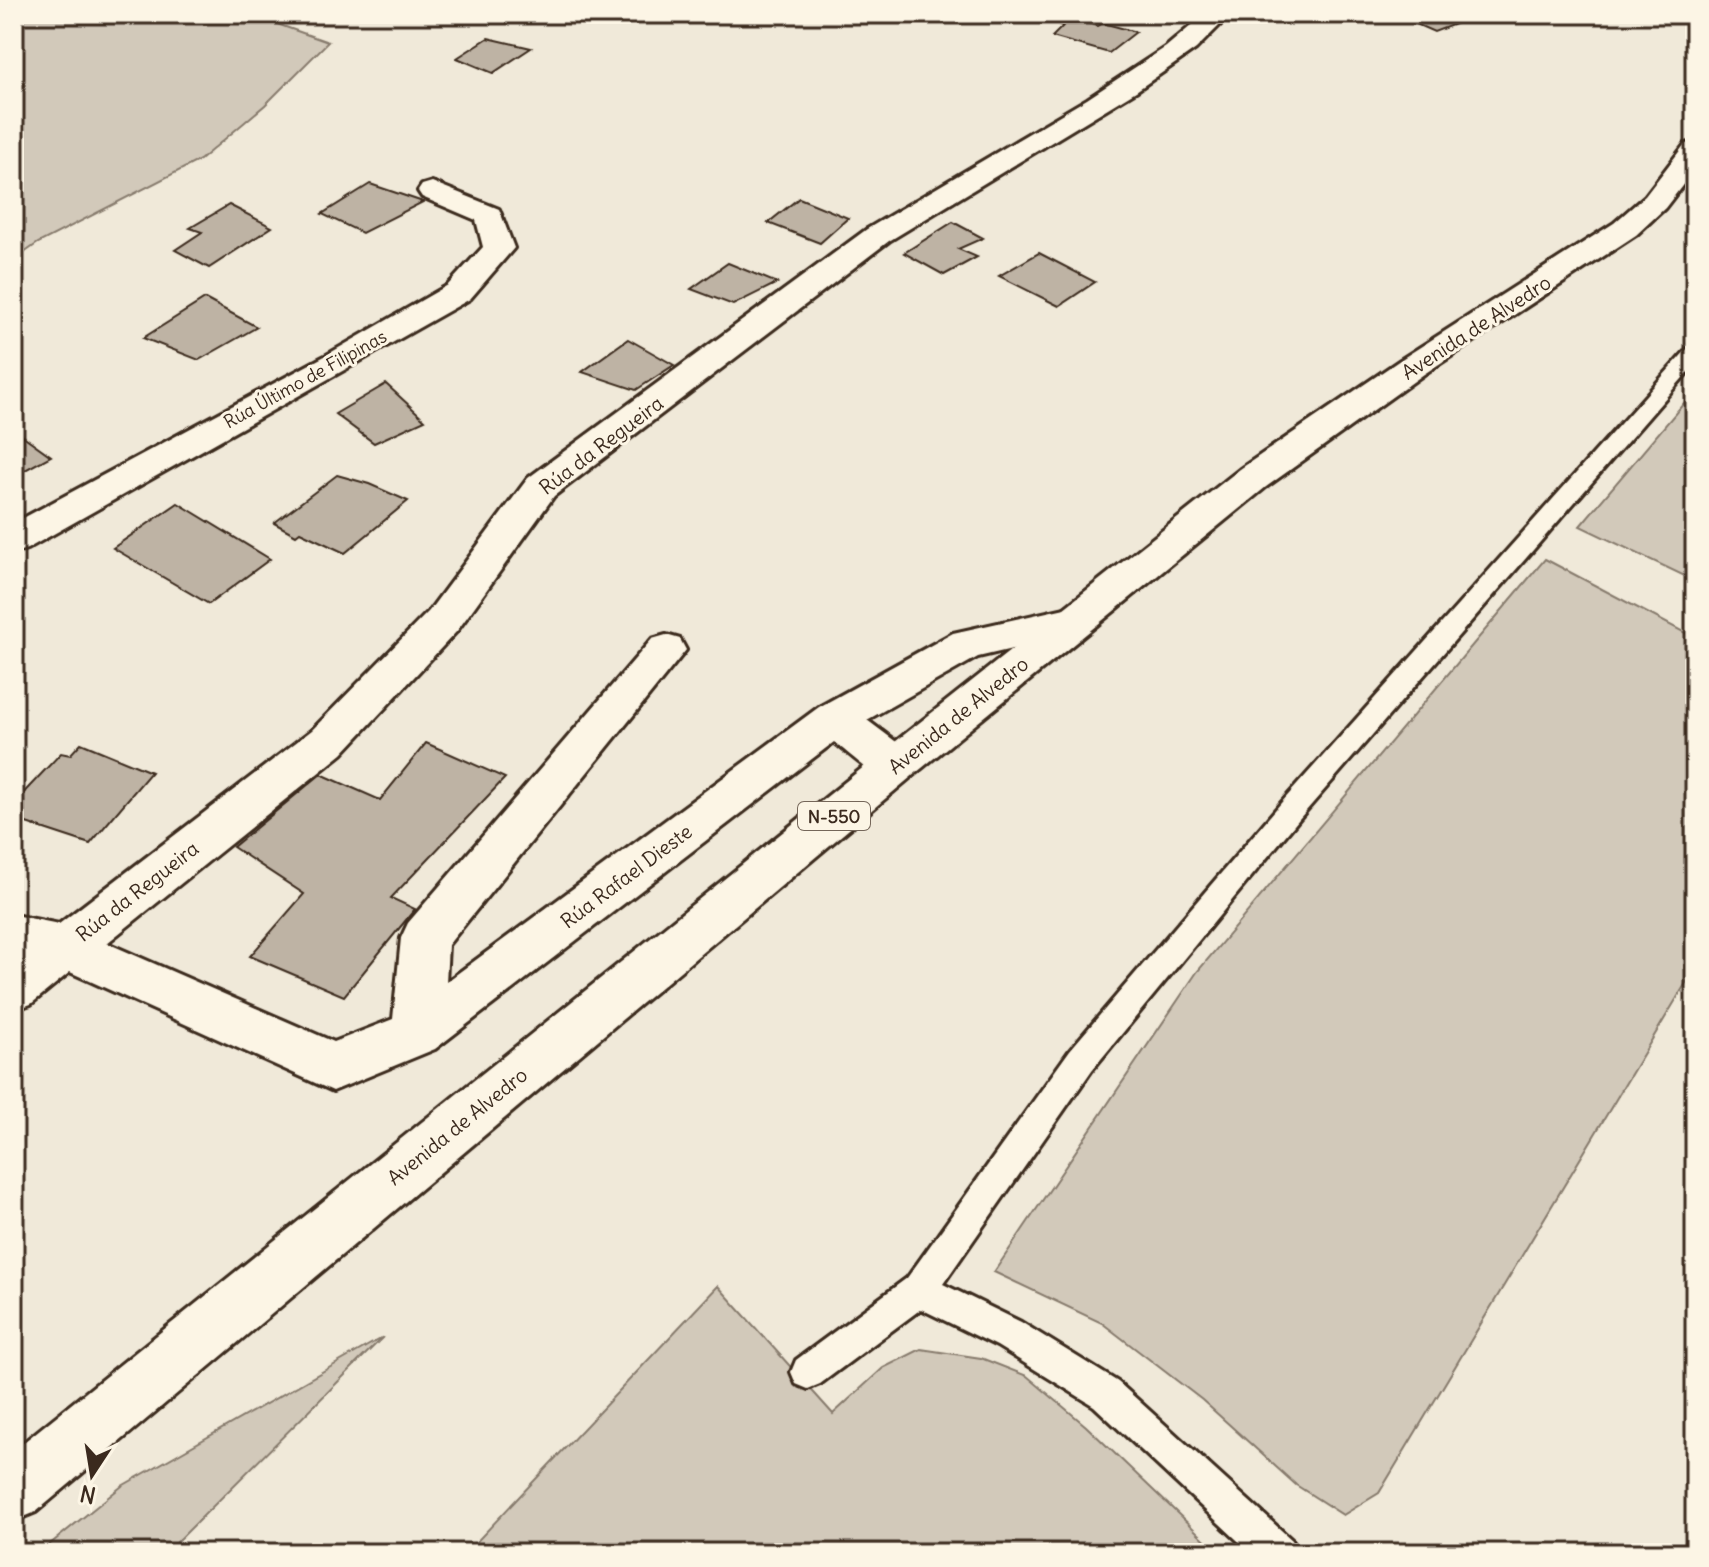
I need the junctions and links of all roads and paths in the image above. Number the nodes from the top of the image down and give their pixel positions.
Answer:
1 (1219, 14) edge
2 (1695, 150) edge
3 (432, 191) dead end
4 (1695, 352) edge
5 (14, 540) edge
6 (1074, 621) junction
7 (666, 650) dead end
8 (834, 719) junction
9 (896, 765) junction
10 (14, 936) edge
11 (65, 947) junction
12 (14, 988) edge
13 (417, 1033) junction
14 (919, 1290) junction
15 (808, 1372) dead end
16 (14, 1490) edge
17 (1279, 1553) edge

1 - 11 main road, Rúa da Regueira
2 - 6 main road, Avenida de Alvedro / N-550
3 - 5 main road, Rúa Último de Filipinas
4 - 14 lane
6 - 8 main road, Rúa Rafael Dieste
6 - 9 main road, Avenida de Alvedro / N-550
7 - 13 main road
8 - 9 main road
8 - 13 main road, Rúa Rafael Dieste
9 - 16 main road, Avenida de Alvedro / N-550
10 - 11 main road, Rúa Rafael Dieste
11 - 12 main road, Rúa da Regueira
11 - 13 main road, Rúa Rafael Dieste
14 - 15 lane
14 - 17 lane

